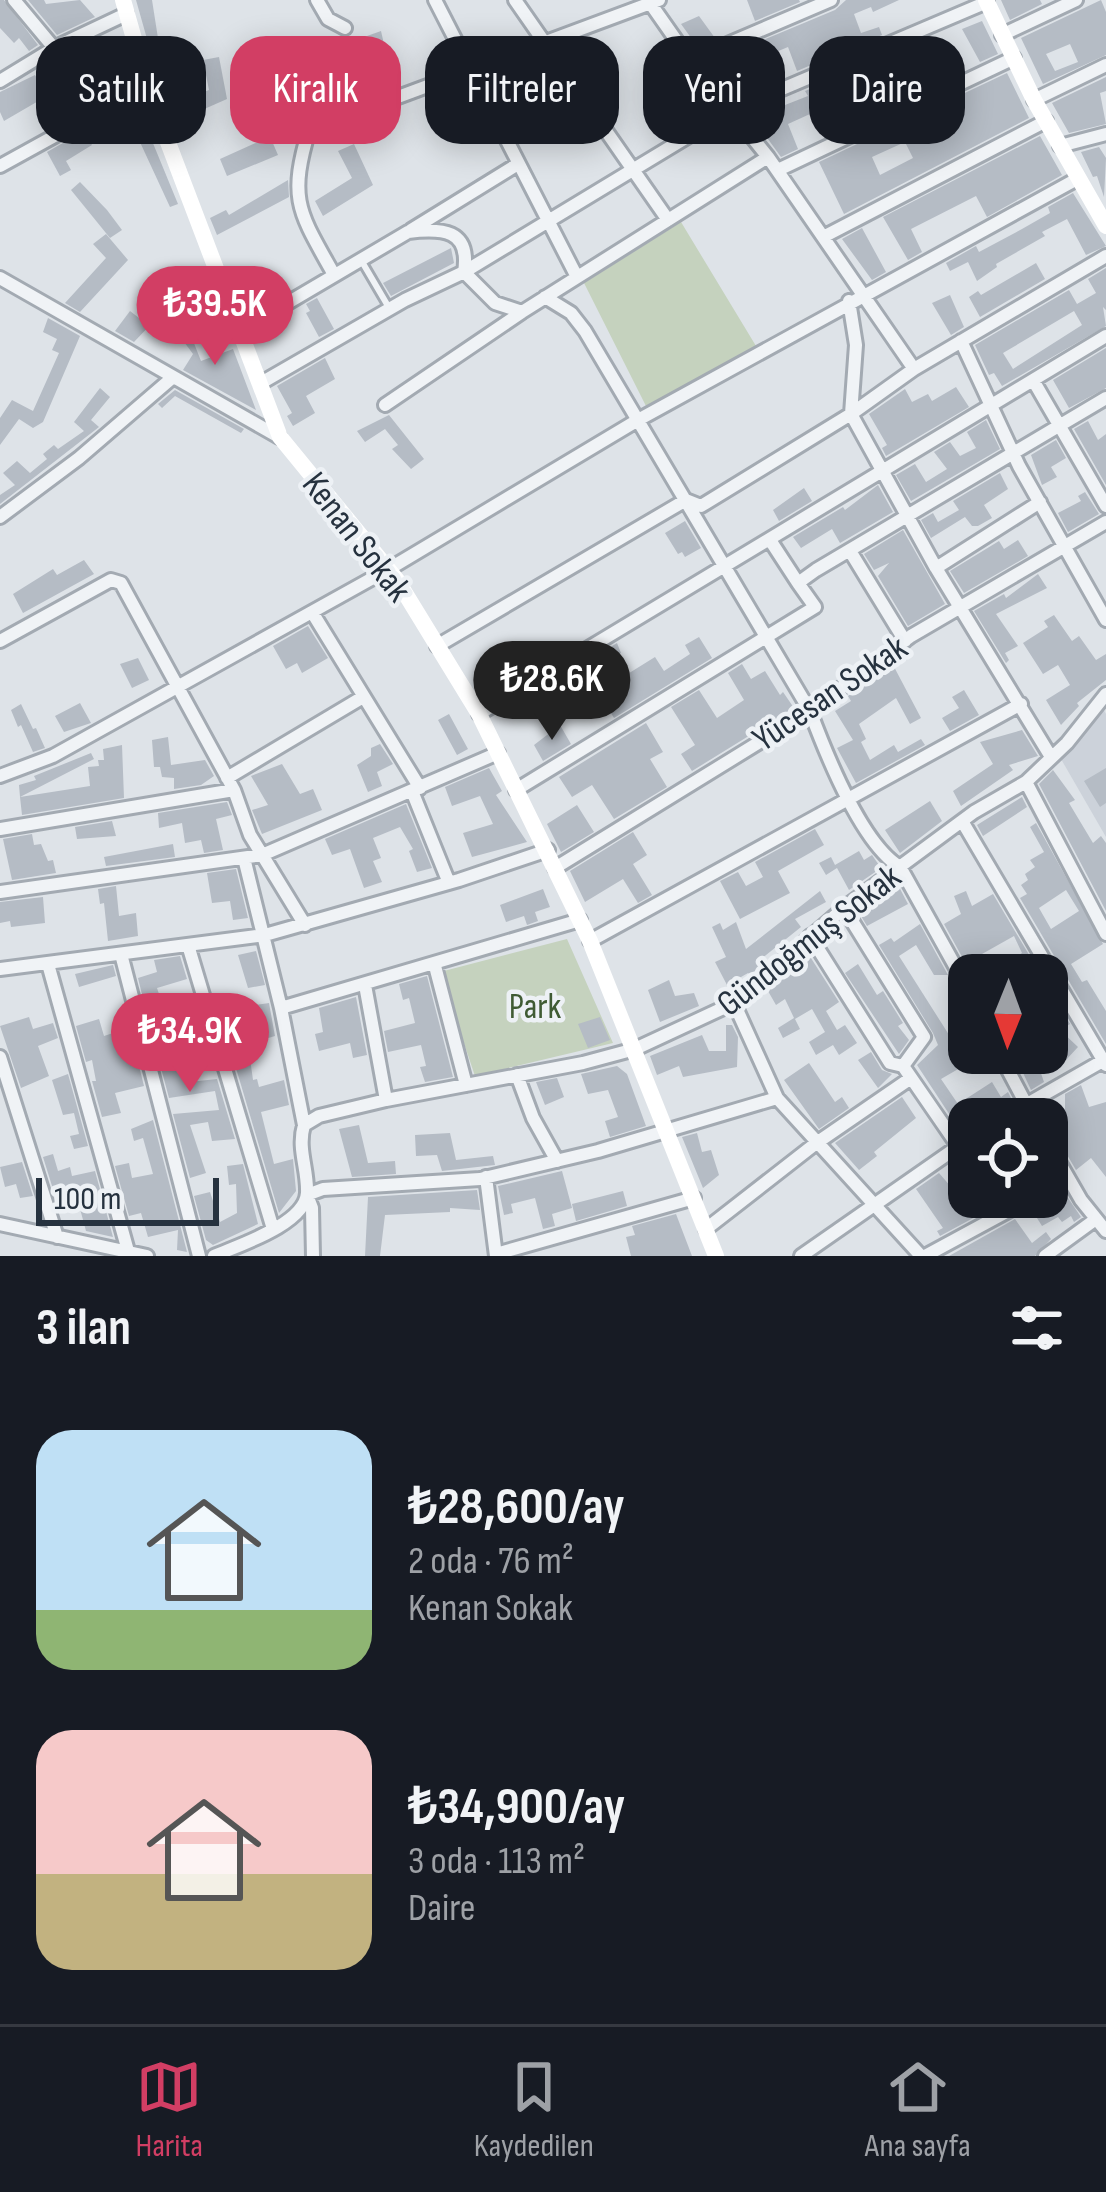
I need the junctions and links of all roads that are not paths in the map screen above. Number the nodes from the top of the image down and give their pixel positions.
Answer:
1 (14, 0) edge
2 (317, 0) edge
3 (515, 0) edge
4 (831, 0) edge
5 (1076, 0) edge
6 (440, 1) edge
7 (653, 1) edge
8 (986, 1) edge
9 (124, 7) edge
10 (345, 28) dead end
11 (1002, 35) junction
12 (44, 36) edge
13 (74, 36) edge
14 (132, 36) edge
15 (456, 36) edge
16 (539, 36) edge
17 (562, 36) edge
18 (675, 36) edge
19 (746, 36) edge
20 (1014, 58) junction
21 (36, 59) edge
22 (1106, 65) edge
23 (0, 81) edge
24 (425, 87) edge
25 (785, 87) edge
26 (1034, 100) junction
27 (1046, 121) junction
28 (1106, 134) edge
29 (40, 144) edge
30 (169, 144) edge
31 (508, 144) edge
32 (616, 144) edge
33 (676, 144) edge
34 (757, 144) edge
35 (1060, 146) junction
36 (768, 157) junction
37 (518, 164) junction
38 (0, 166) edge
39 (634, 170) junction
40 (778, 170) junction
41 (1077, 179) junction
42 (1100, 207) edge
43 (668, 220) junction
44 (548, 222) junction
45 (1106, 226) edge
46 (408, 232) junction
47 (824, 236) junction
48 (1106, 256) edge
49 (360, 258) junction
50 (464, 272) junction
51 (332, 274) junction
52 (577, 277) junction
53 (0, 278) edge
54 (864, 293) junction
55 (545, 297) junction
56 (849, 302) junction
57 (390, 309) junction
58 (521, 312) junction
59 (240, 332) junction
60 (1106, 336) edge
61 (961, 341) junction
62 (914, 369) junction
63 (172, 378) junction
64 (1033, 380) junction
65 (261, 383) junction
66 (1106, 398) edge
67 (386, 405) dead end
68 (990, 406) junction
69 (851, 414) junction
70 (638, 420) junction
71 (1061, 425) junction
72 (280, 437) junction
73 (1013, 453) junction
74 (883, 470) junction
75 (686, 500) junction
76 (1040, 502) junction
77 (1106, 506) edge
78 (907, 515) junction
79 (0, 518) edge
80 (1106, 522) edge
81 (770, 540) junction
82 (1065, 546) junction
83 (850, 550) junction
84 (389, 568) junction
85 (724, 568) junction
86 (936, 568) junction
87 (798, 583) junction
88 (960, 607) junction
89 (312, 612) junction
90 (1106, 620) edge
91 (765, 638) junction
92 (0, 641) edge
93 (905, 641) junction
94 (437, 646) junction
95 (179, 686) junction
96 (1106, 694) edge
97 (363, 697) junction
98 (1021, 704) junction
99 (810, 711) junction
100 (479, 715) junction
101 (498, 753) junction
102 (1051, 758) junction
103 (0, 776) edge
104 (1026, 782) junction
105 (231, 784) junction
106 (416, 789) junction
107 (516, 790) junction
108 (850, 800) junction
109 (962, 821) junction
110 (0, 829) edge
111 (262, 855) junction
112 (244, 857) junction
113 (552, 859) junction
114 (900, 867) junction
115 (449, 883) junction
116 (0, 892) edge
117 (844, 908) junction
118 (580, 920) junction
119 (304, 925) junction
120 (1106, 934) edge
121 (265, 935) junction
122 (810, 936) junction
123 (590, 941) junction
124 (188, 945) junction
125 (121, 954) junction
126 (948, 954) edge
127 (48, 964) junction
128 (435, 966) junction
129 (0, 969) edge
130 (365, 986) junction
131 (734, 1004) junction
132 (281, 1008) junction
133 (635, 1048) junction
134 (0, 1057) edge
135 (1105, 1062) edge
136 (907, 1072) junction
137 (517, 1076) junction
138 (466, 1085) junction
139 (777, 1098) junction
140 (1035, 1098) edge
141 (386, 1100) junction
142 (948, 1124) edge
143 (304, 1125) junction
144 (664, 1132) junction
145 (815, 1144) junction
146 (948, 1153) edge
147 (557, 1161) junction
148 (486, 1178) junction
149 (1068, 1178) edge
150 (307, 1195) junction
151 (694, 1198) junction
152 (872, 1205) junction
153 (994, 1218) edge
154 (1096, 1220) junction
155 (0, 1224) edge
156 (706, 1228) junction
157 (273, 1229) junction
158 (1106, 1232) edge
159 (57, 1238) junction
160 (136, 1254) edge
161 (496, 1255) edge
162 (200, 1256) edge
163 (214, 1256) edge
164 (313, 1256) edge
165 (716, 1256) edge
166 (801, 1256) edge
167 (923, 1256) edge
168 (1045, 1256) edge

1 - 12 street
2 - 10 street
3 - 16 street
4 - 19 street
5 - 11 street
6 - 15 street
7 - 17 street
7 - 18 street
8 - 11 street
8 - 25 street
9 - 13 street
9 - 14 street, Kenan Sokak
11 - 20 street
20 - 26 street
20 - 40 street
21 - 23 street
22 - 26 street
24 - 51 street
26 - 27 street
27 - 35 street
27 - 47 street
28 - 35 street
29 - 38 street
30 - 59 street, Kenan Sokak
31 - 37 street
32 - 39 street
33 - 39 street
34 - 36 street
35 - 41 street
36 - 40 street
36 - 43 street
37 - 44 street
37 - 46 street
39 - 43 street
39 - 44 street
40 - 47 street
41 - 42 street
41 - 54 street
42 - 45 street
43 - 52 street
44 - 50 street
44 - 52 street
46 - 49 street
46 - 50 street
47 - 54 street
48 - 61 street
49 - 51 street
49 - 57 lane
50 - 57 street
50 - 58 street
51 - 59 street
52 - 55 street
53 - 63 street
54 - 56 street
54 - 62 street
55 - 58 street
55 - 70 street
56 - 69 street
56 - 70 street
57 - 65 street
58 - 67 street
59 - 65 street, Kenan Sokak
60 - 64 street
61 - 62 street
61 - 68 street
62 - 69 street
63 - 72 street
63 - 79 street
64 - 68 street
64 - 71 street
65 - 72 street, Kenan Sokak
66 - 71 street
68 - 73 street
68 - 74 street
69 - 74 street
69 - 75 street
70 - 75 street
70 - 84 street
71 - 73 street
71 - 77 street
72 - 84 street, Kenan Sokak
73 - 76 street
73 - 78 street
74 - 78 street
74 - 81 street
75 - 85 street
75 - 94 street
76 - 82 street
76 - 86 street
78 - 83 street
78 - 86 street
80 - 82 street, Yücesan Sokak
81 - 85 street
81 - 87 street
82 - 88 street, Yücesan Sokak
82 - 90 street
83 - 87 street
83 - 93 street
84 - 89 street
84 - 94 street, Kenan Sokak
85 - 91 street
85 - 100 street
86 - 88 street
87 - 91 street
88 - 93 street, Yücesan Sokak
88 - 98 street
89 - 95 street
89 - 97 street
91 - 99 street
91 - 107 street
92 - 95 street
93 - 99 street, Yücesan Sokak
94 - 100 street, Kenan Sokak
95 - 103 street
95 - 105 street
96 - 102 street, Gündoğmuş Sokak
97 - 105 street
97 - 106 street
98 - 102 street
98 - 108 street
99 - 108 street
99 - 113 street, Yücesan Sokak
100 - 101 street, Kenan Sokak
101 - 106 street
101 - 107 street, Kenan Sokak
102 - 104 street, Gündoğmuş Sokak
104 - 109 street, Gündoğmuş Sokak
104 - 120 street
105 - 110 street
105 - 111 street
106 - 111 street
106 - 115 street
107 - 113 street, Kenan Sokak
108 - 114 street
108 - 123 street
109 - 114 street, Gündoğmuş Sokak
109 - 135 street
111 - 112 street
111 - 119 street
112 - 116 street
112 - 121 street
113 - 115 street, Yücesan Sokak
113 - 118 street, Kenan Sokak
114 - 117 street, Gündoğmuş Sokak
114 - 126 street
115 - 119 street, Yücesan Sokak
117 - 122 street, Gündoğmuş Sokak
117 - 136 street
118 - 123 street, Kenan Sokak
118 - 128 street
119 - 121 street, Yücesan Sokak
121 - 124 street, Yücesan Sokak
121 - 132 street
122 - 131 street, Gündoğmuş Sokak
122 - 136 street
123 - 133 street, Kenan Sokak
124 - 125 street, Yücesan Sokak
124 - 157 street
125 - 127 street, Yücesan Sokak
125 - 162 street
127 - 129 street, Yücesan Sokak
127 - 160 street
128 - 130 street
128 - 138 street
130 - 132 street
130 - 141 street
131 - 133 street, Gündoğmuş Sokak
131 - 139 street
132 - 143 street
133 - 137 street, Gündoğmuş Sokak
133 - 144 street, Kenan Sokak
134 - 159 street
135 - 140 street
136 - 142 street
136 - 145 street
137 - 138 street, Gündoğmuş Sokak
137 - 147 street
138 - 141 street, Gündoğmuş Sokak
139 - 144 street
139 - 145 street
141 - 143 street, Gündoğmuş Sokak
143 - 150 street
144 - 147 street
144 - 151 street, Kenan Sokak
145 - 152 street
145 - 156 street
146 - 152 street
147 - 148 street
148 - 150 street
148 - 161 street
149 - 154 street
150 - 157 street
150 - 164 street
151 - 156 street, Kenan Sokak
151 - 161 street
152 - 166 street
152 - 167 street
153 - 167 street
154 - 158 street
154 - 168 street
155 - 159 street
156 - 165 street, Kenan Sokak
157 - 163 street
159 - 160 street

